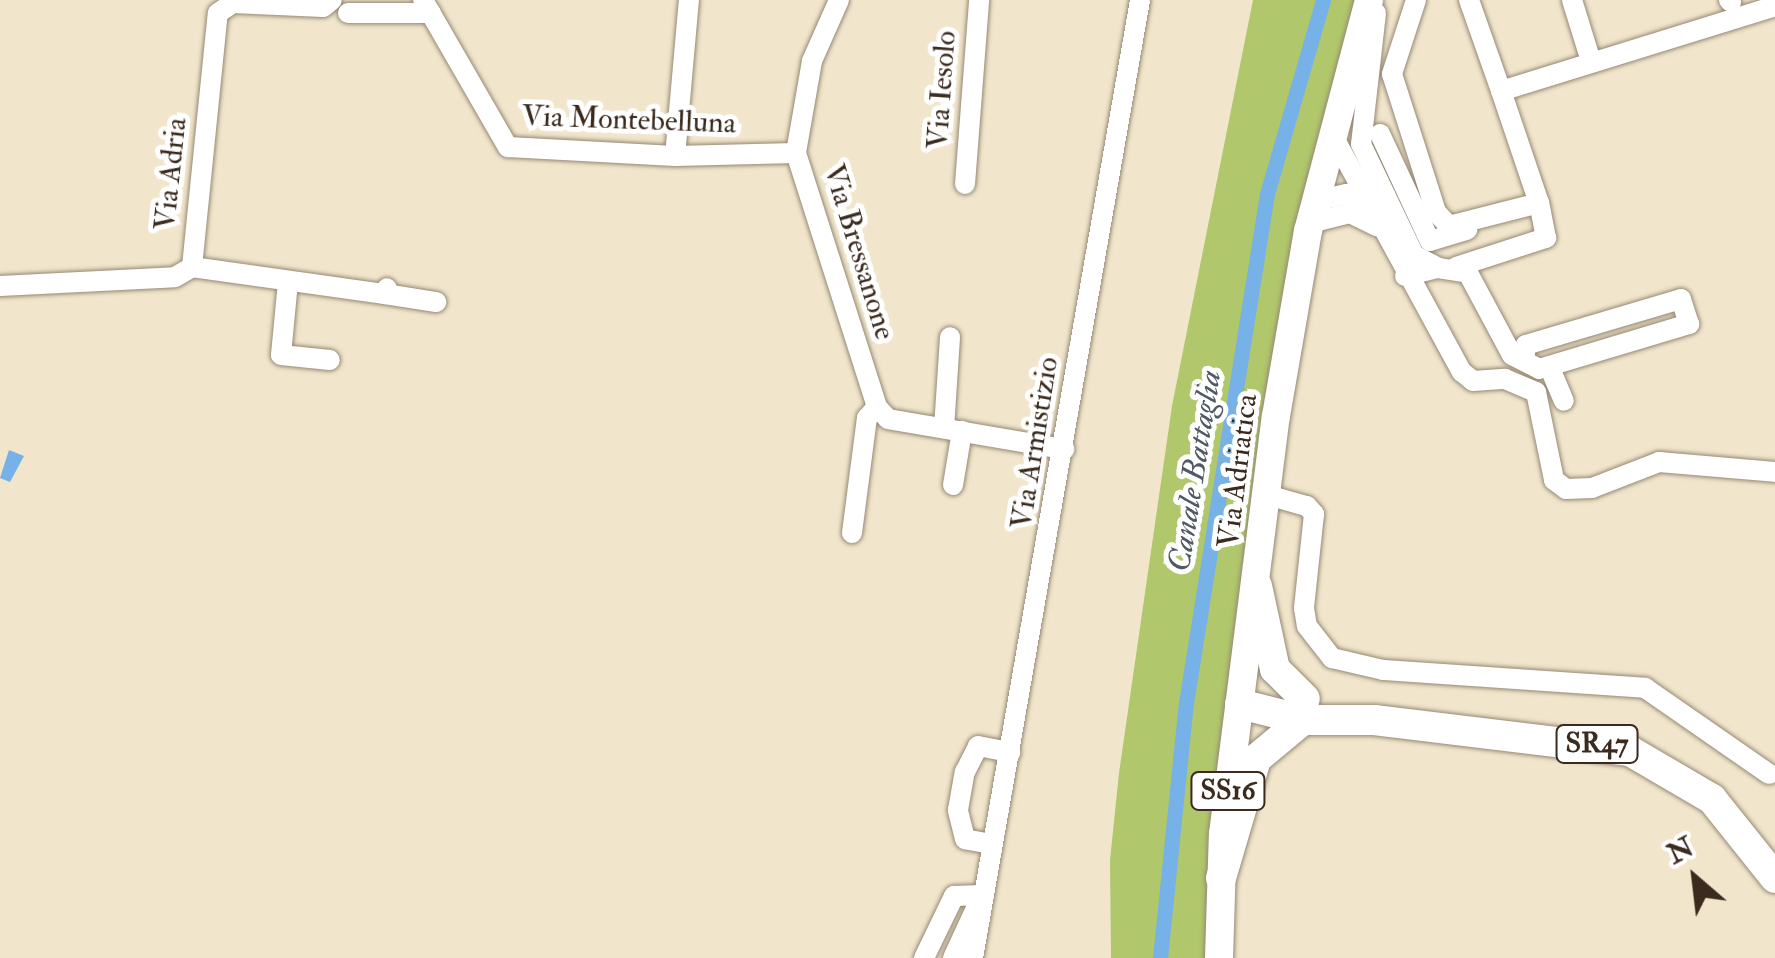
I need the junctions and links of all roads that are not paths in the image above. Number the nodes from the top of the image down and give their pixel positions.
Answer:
1 (689, 0) edge
2 (839, 0) edge
3 (979, 0) edge
4 (1140, 0) edge
5 (1371, 0) edge
6 (1416, 0) edge
7 (1470, 0) edge
8 (1572, 0) edge
9 (1760, 0) edge
10 (1730, 1) edge
11 (340, 6) edge
12 (1775, 6) edge
13 (427, 7) edge
14 (1589, 55) dead end
15 (1392, 74) junction
16 (1501, 91) junction
17 (1332, 134) junction
18 (1380, 134) dead end
19 (796, 153) junction
20 (675, 156) junction
21 (966, 184) dead end
22 (1364, 199) junction
23 (1539, 204) junction
24 (1313, 212) junction
25 (1504, 215) junction
26 (1406, 226) dead end
27 (1378, 228) junction
28 (192, 267) junction
29 (1447, 268) junction
30 (1405, 276) junction
31 (288, 282) junction
32 (0, 286) edge
33 (436, 302) dead end
34 (950, 337) dead end
35 (330, 360) dead end
36 (1524, 361) junction
37 (1551, 369) junction
38 (1532, 389) junction
39 (1564, 401) dead end
40 (876, 408) junction
41 (953, 429) junction
42 (1064, 448) junction
43 (1775, 472) edge
44 (953, 485) dead end
45 (1270, 496) junction
46 (852, 533) dead end
47 (1257, 586) junction
48 (1240, 704) junction
49 (1304, 710) junction
50 (1010, 752) junction
51 (1769, 774) dead end
52 (992, 844) junction
53 (1774, 875) edge
54 (1221, 878) junction
55 (982, 896) junction
56 (924, 958) edge
57 (953, 958) edge
58 (973, 958) edge
59 (1219, 958) edge

1 - 20 street
2 - 19 street, Via Bressanone
3 - 21 street, Via Iesolo
4 - 42 street, Via Armistizio
5 - 17 main road, Via Adriatica
5 - 29 street
6 - 15 street
7 - 16 street
8 - 14 street
9 - 10 street
11 - 13 street
11 - 28 street, Via Adria
12 - 16 street
13 - 20 street, Via Montebelluna
15 - 25 street
15 - 26 street
16 - 23 street
17 - 22 street
17 - 24 main road, Via Adriatica
18 - 25 street
19 - 20 street, Via Montebelluna
19 - 40 street, Via Bressanone
22 - 24 street
22 - 27 street
23 - 25 street
23 - 29 street
24 - 27 street
24 - 45 main road, Via Adriatica
27 - 30 street
28 - 31 street
28 - 32 street, Via Adria
29 - 30 street
29 - 36 street
30 - 38 street
31 - 33 street
31 - 35 street
34 - 41 street
36 - 37 street
36 - 37 street
37 - 38 street
37 - 39 street
38 - 43 street
40 - 41 street
40 - 46 street
41 - 42 street
41 - 44 street
42 - 50 street, Via Armistizio
45 - 47 main road, Via Adriatica
45 - 51 street
47 - 48 main road, Via Adriatica
47 - 49 highway
48 - 49 highway, SR47
48 - 54 main road, Via Adriatica / SS16
49 - 53 highway, SR47
49 - 54 highway
50 - 52 street, Via Armistizio
50 - 52 street
52 - 55 street, Via Armistizio
54 - 59 main road, Via Adriatica / SS16
55 - 56 street
55 - 57 street, Via Armistizio
55 - 58 street, Via Armistizio

